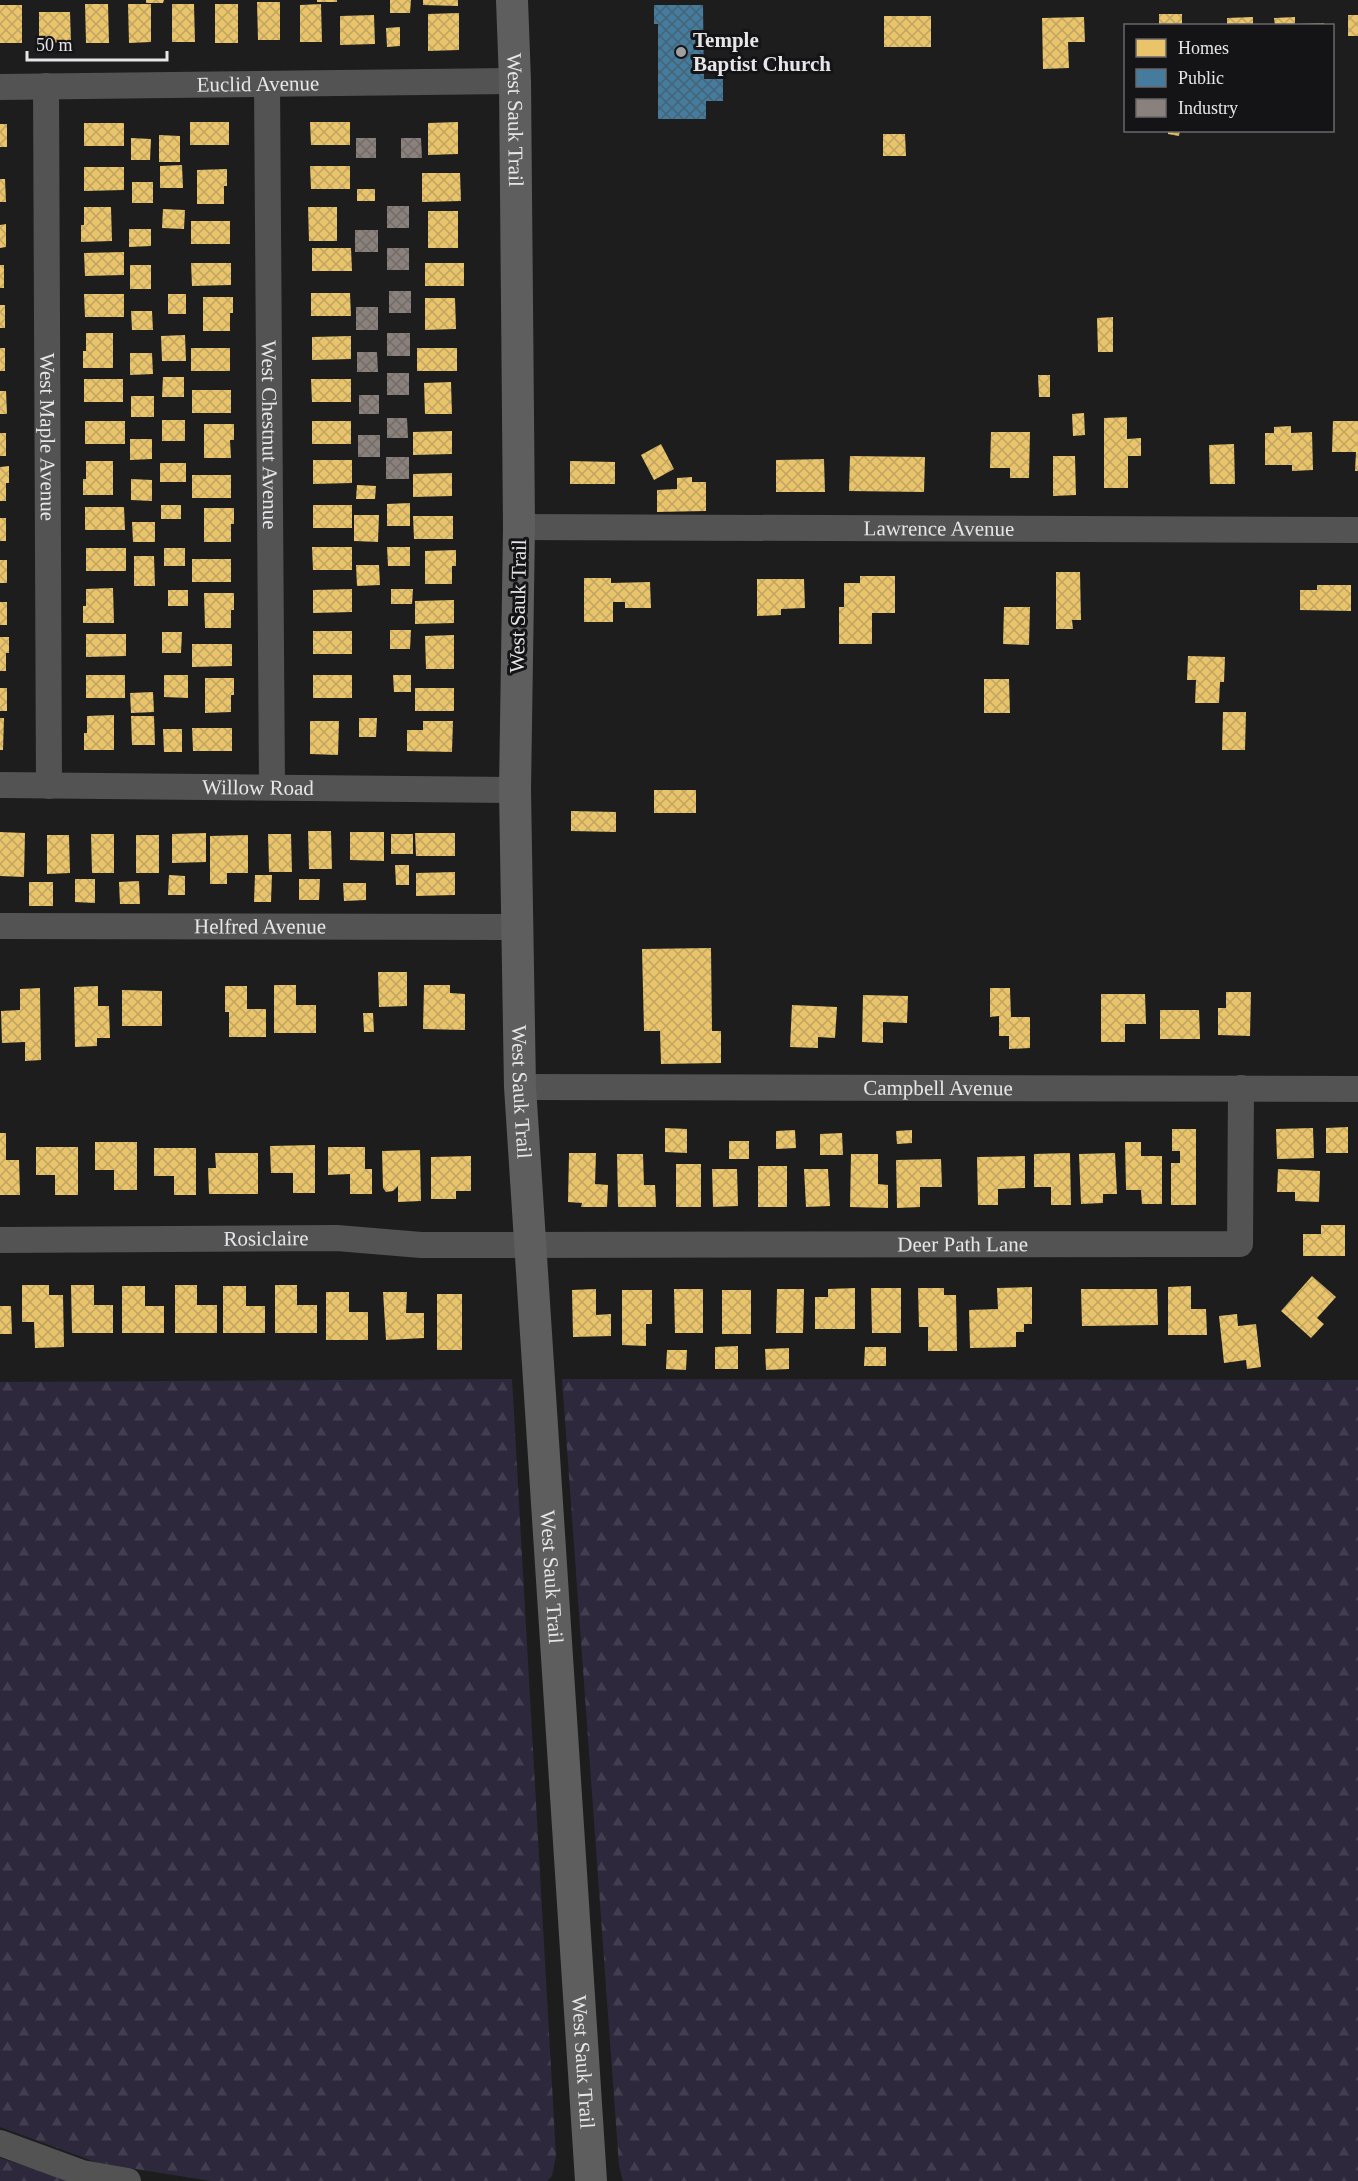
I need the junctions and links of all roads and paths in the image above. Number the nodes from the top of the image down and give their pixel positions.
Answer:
1 (512, 0) edge
2 (515, 81) junction
3 (267, 84) junction
4 (46, 86) junction
5 (0, 87) edge
6 (519, 527) junction
7 (1358, 530) edge
8 (0, 785) edge
9 (49, 786) junction
10 (272, 787) junction
11 (515, 790) junction
12 (0, 926) edge
13 (518, 927) junction
14 (520, 1087) junction
15 (1241, 1088) junction
16 (1358, 1089) edge
17 (0, 1240) edge
18 (531, 1245) junction
19 (0, 2143) edge
20 (128, 2181) edge
21 (591, 2181) edge

1 - 2 main road, West Sauk Trail
2 - 3 street, Euclid Avenue
2 - 6 main road, West Sauk Trail
3 - 4 street, Euclid Avenue
3 - 10 street, West Chestnut Avenue
4 - 5 street, Euclid Avenue
4 - 9 street, West Maple Avenue
6 - 7 street, Lawrence Avenue
6 - 11 main road, West Sauk Trail
8 - 9 street, Willow Road
9 - 10 street, Willow Road
10 - 11 street, Willow Road
11 - 13 main road, West Sauk Trail
12 - 13 street, Helfred Avenue
13 - 14 main road, West Sauk Trail
14 - 15 street, Campbell Avenue
14 - 18 main road, West Sauk Trail
15 - 16 street, Campbell Avenue
15 - 18 street, Deer Path Lane
17 - 18 street, Rosiclaire
18 - 21 main road, West Sauk Trail
19 - 20 street

